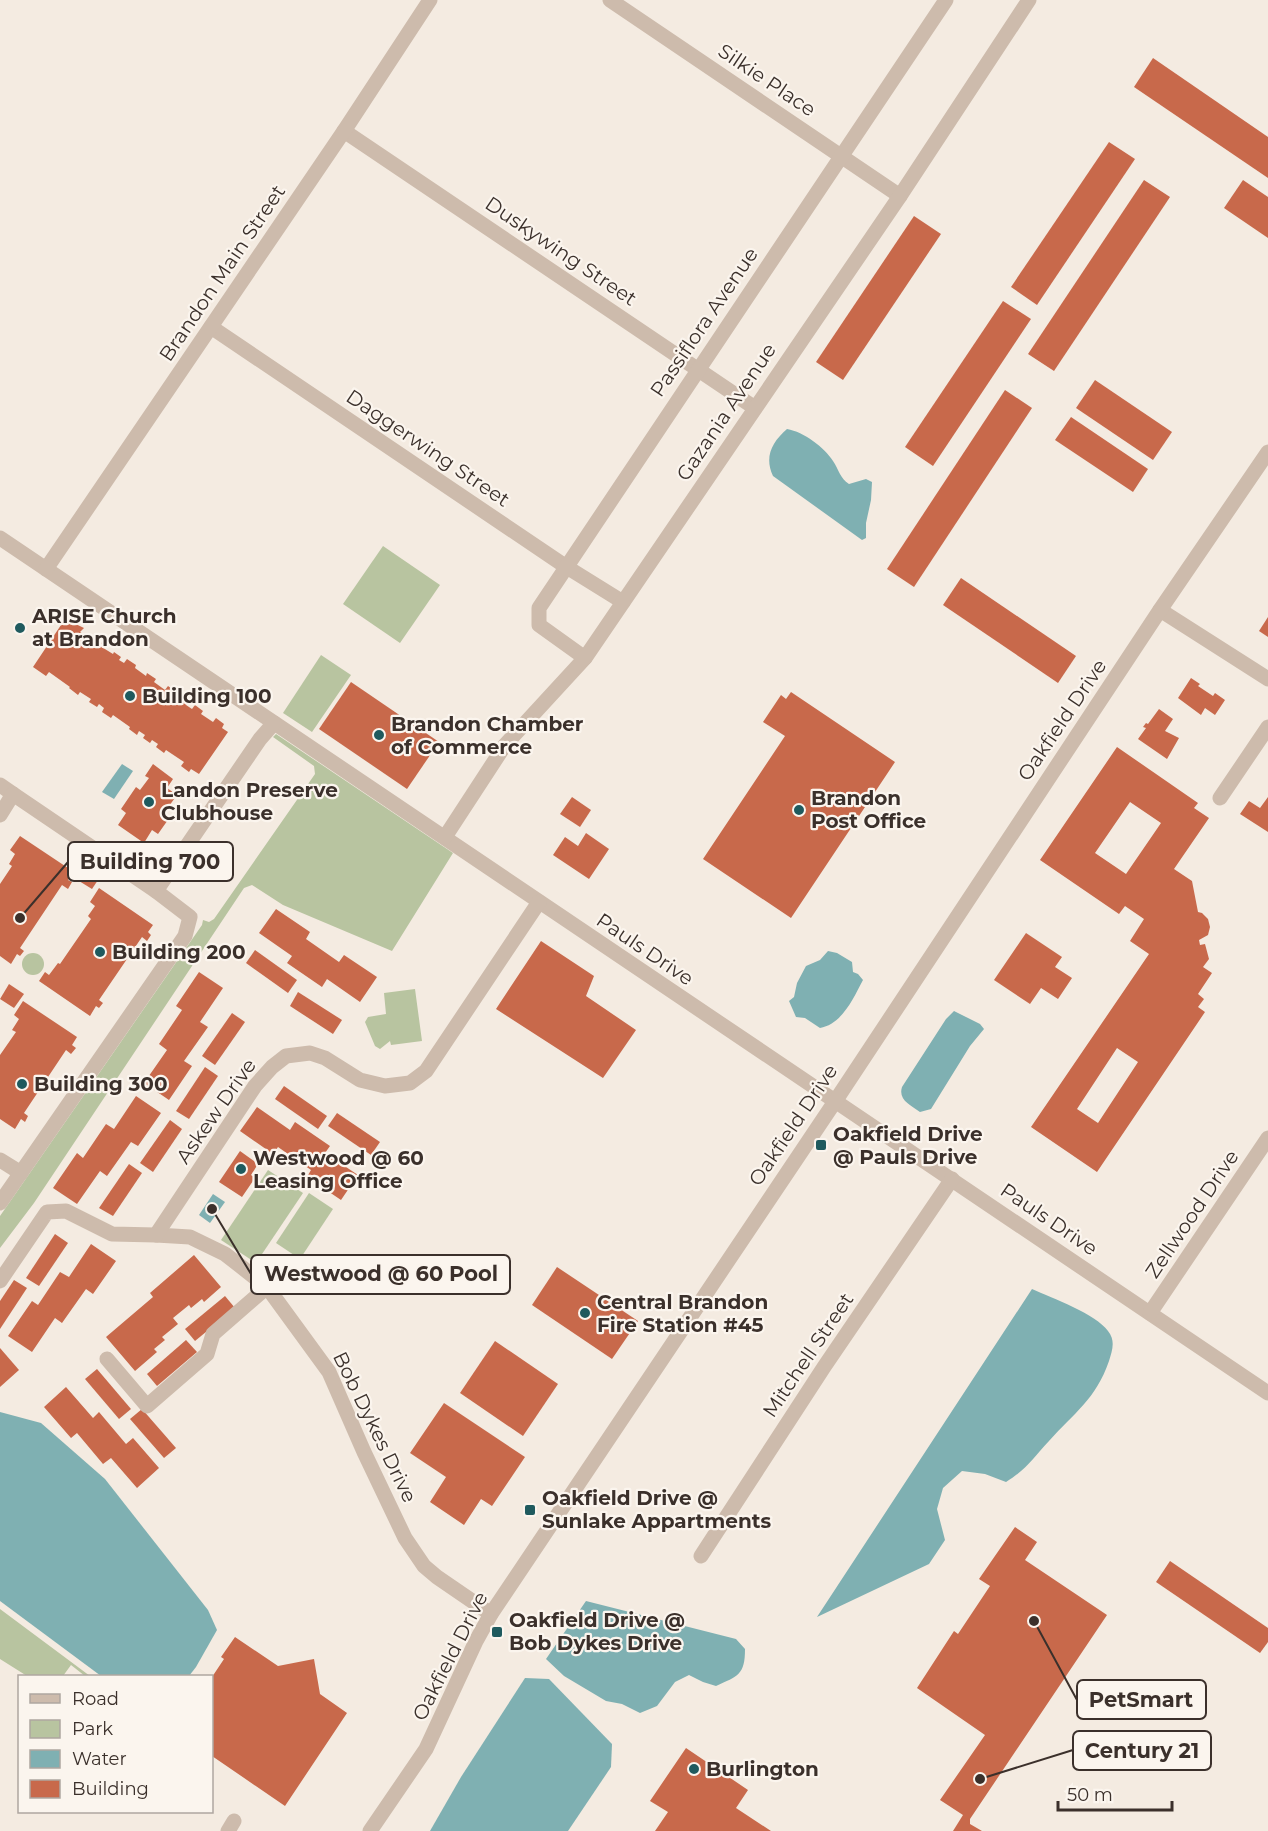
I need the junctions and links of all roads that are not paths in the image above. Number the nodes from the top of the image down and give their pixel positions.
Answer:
1 (430, 0) edge
2 (610, 0) edge
3 (946, 0) edge
4 (1029, 0) edge
5 (344, 131) junction
6 (842, 156) junction
7 (900, 196) junction
8 (211, 327) junction
9 (698, 368) junction
10 (755, 408) junction
11 (1268, 452) edge
12 (0, 538) edge
13 (565, 566) junction
14 (46, 569) junction
15 (622, 602) junction
16 (1160, 610) junction
17 (585, 657) junction
18 (1268, 679) edge
19 (274, 723) junction
20 (1268, 727) edge
21 (0, 785) edge
22 (14, 794) junction
23 (1220, 798) dead end
24 (0, 815) edge
25 (445, 837) junction
26 (156, 891) junction
27 (539, 902) junction
28 (836, 1100) junction
29 (1268, 1138) edge
30 (0, 1160) edge
31 (21, 1173) junction
32 (952, 1179) junction
33 (0, 1203) edge
34 (156, 1235) junction
35 (0, 1281) edge
36 (267, 1287) junction
37 (1150, 1313) junction
38 (107, 1359) dead end
39 (1268, 1393) edge
40 (701, 1556) dead end
41 (491, 1614) junction
42 (370, 1831) edge

1 - 5 street, Brandon Main Street
2 - 6 street, Silkie Place
3 - 6 street, Passiflora Avenue
4 - 7 street, Gazania Avenue
5 - 8 street, Brandon Main Street
5 - 9 street, Duskywing Street
6 - 7 street, Silkie Place
6 - 9 street, Passiflora Avenue
7 - 10 street, Gazania Avenue
8 - 13 street, Daggerwing Street
8 - 14 street, Brandon Main Street
9 - 10 street, Duskywing Street
9 - 13 street, Passiflora Avenue
10 - 15 street, Gazania Avenue
11 - 16 street, Oakfield Drive
12 - 14 street, Pauls Drive
13 - 15 street, Daggerwing Street
13 - 17 street, Passiflora Avenue
14 - 19 street, Pauls Drive
15 - 17 street, Gazania Avenue
16 - 18 street
16 - 28 street, Oakfield Drive
17 - 25 street, Gazania Avenue
19 - 25 street, Pauls Drive
19 - 26 street
20 - 23 street
21 - 22 street
22 - 24 street
22 - 26 street
25 - 27 street, Pauls Drive
26 - 31 street
27 - 28 street, Pauls Drive
27 - 34 street, Askew Drive
28 - 32 street, Pauls Drive
28 - 41 street, Oakfield Drive
29 - 37 street, Zellwood Drive
30 - 31 street
31 - 33 street
32 - 37 street, Pauls Drive
32 - 40 street, Mitchell Street
34 - 35 street
34 - 36 street, Bob Dykes Drive
36 - 38 street
36 - 41 street, Bob Dykes Drive
37 - 39 street, Pauls Drive
41 - 42 street, Oakfield Drive

